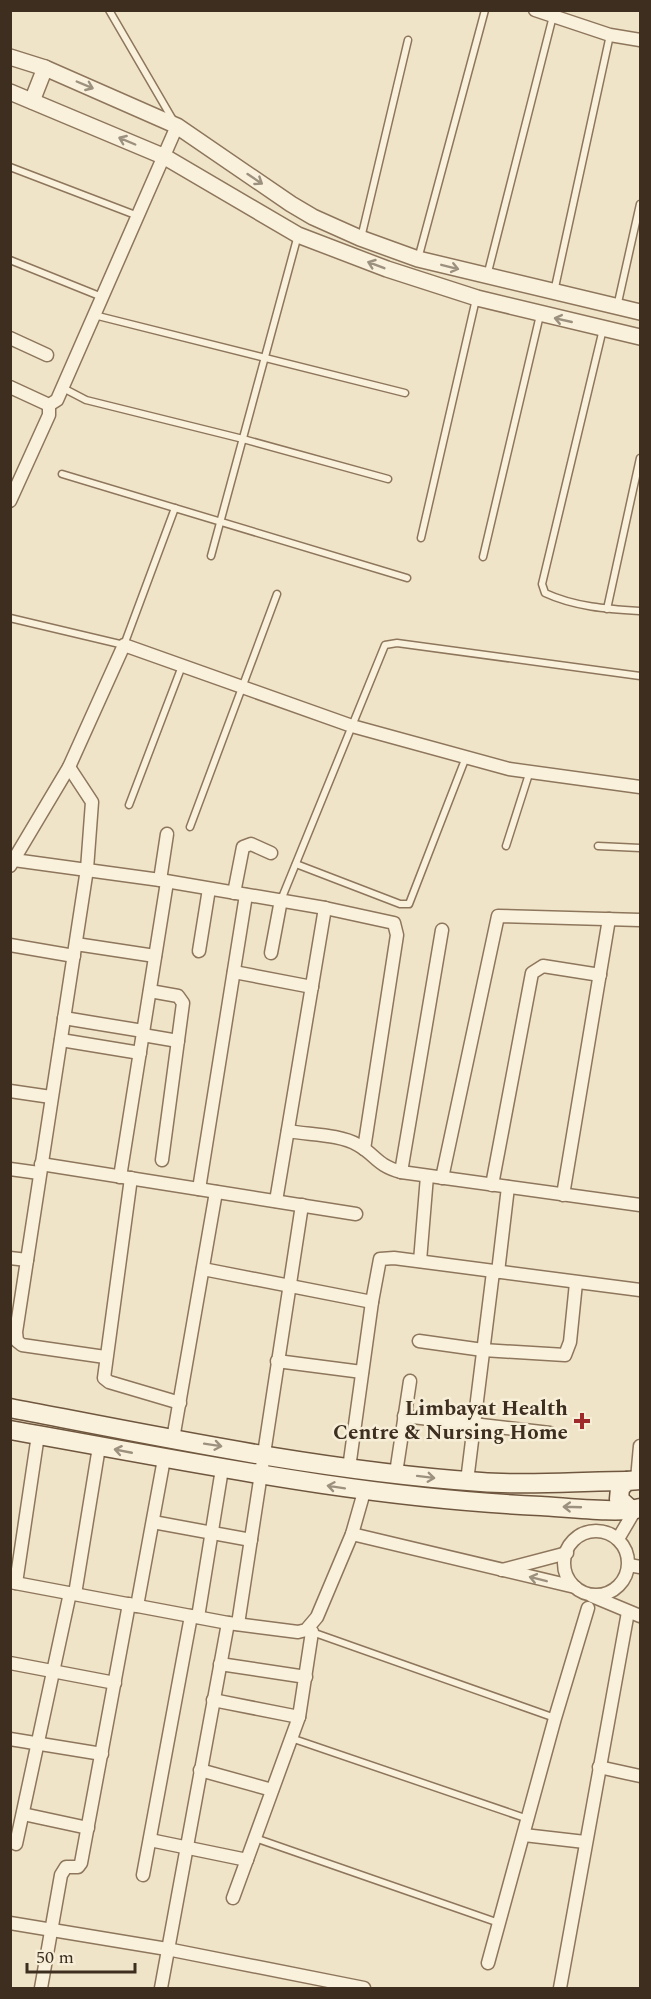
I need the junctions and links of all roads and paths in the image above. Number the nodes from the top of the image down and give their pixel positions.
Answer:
1 (109, 10) edge
2 (484, 10) edge
3 (535, 10) edge
4 (553, 16) junction
5 (610, 34) junction
6 (408, 40) dead end
7 (640, 40) edge
8 (10, 57) edge
9 (45, 68) junction
10 (10, 92) edge
11 (32, 101) junction
12 (177, 126) junction
13 (165, 157) junction
14 (11, 168) edge
15 (640, 204) edge
16 (138, 216) junction
17 (298, 235) junction
18 (360, 238) junction
19 (418, 259) junction
20 (10, 260) edge
21 (487, 277) junction
22 (554, 292) junction
23 (102, 297) junction
24 (477, 298) junction
25 (617, 307) junction
26 (640, 312) edge
27 (94, 315) junction
28 (540, 315) junction
29 (603, 328) junction
30 (640, 337) edge
31 (10, 338) edge
32 (47, 355) dead end
33 (265, 358) junction
34 (10, 387) edge
35 (63, 388) junction
36 (405, 393) dead end
37 (49, 405) junction
38 (243, 439) junction
39 (640, 458) edge
40 (62, 474) dead end
41 (388, 479) dead end
42 (10, 501) edge
43 (175, 508) junction
44 (221, 521) junction
45 (420, 538) dead end
46 (211, 556) dead end
47 (483, 556) dead end
48 (407, 578) dead end
49 (277, 594) dead end
50 (607, 609) junction
51 (640, 611) edge
52 (10, 618) edge
53 (124, 645) junction
54 (182, 666) junction
55 (640, 676) edge
56 (243, 687) junction
57 (352, 726) junction
58 (466, 757) junction
59 (69, 767) junction
60 (530, 774) junction
61 (640, 787) edge
62 (129, 805) dead end
63 (190, 827) dead end
64 (168, 834) dead end
65 (506, 846) dead end
66 (598, 846) dead end
67 (640, 848) edge
68 (271, 853) dead end
69 (12, 863) edge
70 (296, 864) junction
71 (87, 869) junction
72 (163, 881) junction
73 (209, 889) junction
74 (240, 894) junction
75 (280, 900) junction
76 (325, 908) junction
77 (609, 919) junction
78 (640, 920) edge
79 (442, 930) dead end
80 (10, 945) edge
81 (75, 950) junction
82 (199, 951) dead end
83 (271, 953) dead end
84 (155, 956) junction
85 (234, 972) junction
86 (600, 975) junction
87 (312, 987) junction
88 (150, 991) junction
89 (64, 1018) junction
90 (143, 1033) junction
91 (61, 1040) junction
92 (178, 1041) junction
93 (140, 1053) junction
94 (10, 1091) edge
95 (51, 1097) junction
96 (288, 1131) junction
97 (364, 1149) junction
98 (162, 1160) dead end
99 (40, 1168) junction
100 (10, 1169) edge
101 (400, 1172) junction
102 (427, 1176) junction
103 (126, 1177) junction
104 (442, 1178) junction
105 (492, 1185) junction
106 (508, 1187) junction
107 (199, 1189) junction
108 (216, 1192) junction
109 (563, 1194) junction
110 (276, 1201) junction
111 (302, 1205) junction
112 (640, 1205) edge
113 (356, 1214) dead end
114 (10, 1258) edge
115 (27, 1260) junction
116 (420, 1261) junction
117 (203, 1269) junction
118 (495, 1272) junction
119 (576, 1283) junction
120 (289, 1284) junction
121 (640, 1290) edge
122 (372, 1302) junction
123 (14, 1318) edge
124 (419, 1341) dead end
125 (483, 1350) junction
126 (105, 1357) junction
127 (277, 1361) junction
128 (362, 1372) junction
129 (410, 1381) dead end
130 (180, 1403) junction
131 (10, 1408) edge
132 (404, 1416) junction
133 (474, 1425) junction
134 (10, 1430) edge
135 (550, 1433) dead end
136 (38, 1435) junction
137 (173, 1439) junction
138 (640, 1446) edge
139 (99, 1447) junction
140 (263, 1454) junction
141 (164, 1459) junction
142 (349, 1468) junction
143 (222, 1469) junction
144 (396, 1473) junction
145 (262, 1475) junction
146 (635, 1480) edge
147 (467, 1481) junction
148 (364, 1492) junction
149 (637, 1509) edge
150 (153, 1522) junction
151 (212, 1532) junction
152 (352, 1533) junction
153 (618, 1539) junction
154 (251, 1540) junction
155 (567, 1552) junction
156 (634, 1566) edge
157 (501, 1570) junction
158 (13, 1583) edge
159 (575, 1587) junction
160 (73, 1594) junction
161 (587, 1594) junction
162 (133, 1605) junction
163 (588, 1608) dead end
164 (628, 1612) junction
165 (640, 1616) edge
166 (195, 1617) junction
167 (233, 1623) junction
168 (309, 1631) junction
169 (10, 1663) edge
170 (220, 1664) junction
171 (54, 1671) junction
172 (306, 1677) junction
173 (115, 1683) junction
174 (213, 1700) junction
175 (299, 1717) junction
176 (555, 1718) junction
177 (291, 1738) junction
178 (10, 1739) edge
179 (38, 1745) junction
180 (102, 1754) junction
181 (599, 1767) junction
182 (200, 1770) junction
183 (640, 1776) edge
184 (272, 1790) junction
185 (23, 1814) junction
186 (528, 1819) junction
187 (88, 1828) junction
188 (524, 1836) junction
189 (255, 1838) junction
190 (150, 1840) junction
191 (585, 1842) junction
192 (16, 1844) dead end
193 (186, 1847) junction
194 (247, 1860) junction
195 (143, 1875) dead end
196 (233, 1898) dead end
197 (10, 1923) edge
198 (499, 1923) junction
199 (51, 1930) junction
200 (167, 1949) junction
201 (488, 1963) dead end
202 (298, 1975) junction
203 (41, 1989) edge
204 (160, 1989) edge
205 (295, 1989) edge
206 (364, 1989) edge
207 (560, 1989) edge

1 - 12 lane
2 - 19 lane
3 - 4 street
4 - 5 street
4 - 21 lane
5 - 7 street
5 - 22 lane
6 - 18 lane
8 - 9 street
9 - 11 street
9 -> 12 street
10 - 11 street
13 -> 11 street
12 - 13 street
12 -> 18 street
13 - 16 street
13 - 17 street
14 - 16 lane
15 - 25 lane
16 - 23 street
24 -> 17 street
17 - 33 lane
18 - 19 street
19 -> 21 street
20 - 23 lane
21 - 22 street
22 - 25 street
23 - 27 street
24 - 28 street
24 - 45 lane
25 - 26 street
27 - 33 lane
27 - 35 street
29 -> 28 street
28 - 47 lane
29 - 30 street
29 - 50 lane
31 - 32 street
33 - 36 lane
33 - 38 lane
34 - 37 street
35 - 37 street
35 - 38 lane
37 - 42 street
38 - 41 lane
38 - 44 lane
39 - 50 lane
40 - 43 lane
43 - 44 lane
43 - 53 lane
44 - 46 lane
44 - 48 lane
49 - 56 lane
50 - 51 lane
52 - 53 lane
53 - 54 street
53 - 59 street
54 - 56 street
54 - 62 lane
55 - 57 lane
56 - 57 street
56 - 63 lane
57 - 58 street
57 - 70 lane
58 - 60 street
58 - 70 lane
59 - 69 street
59 - 71 street
60 - 61 street
60 - 65 lane
64 - 72 street
66 - 67 lane
68 - 74 street
69 - 71 street
70 - 75 lane
71 - 72 street
71 - 81 street
72 - 73 street
72 - 84 street
73 - 74 street
73 - 82 street
74 - 75 street
74 - 85 street
75 - 76 street
75 - 83 street
76 - 87 street
76 - 97 street
77 - 78 street
77 - 86 street
77 - 104 street
79 - 101 street
80 - 81 street
81 - 84 street
81 - 89 street
84 - 88 street
85 - 87 street
85 - 107 street
86 - 105 street
86 - 109 street
87 - 96 street
88 - 90 street
88 - 92 street
89 - 90 street
89 - 91 street
90 - 92 street
90 - 93 street
91 - 93 street
91 - 95 street
92 - 98 street
93 - 103 street
94 - 95 street
95 - 99 street
96 - 97 street
96 - 110 street
97 - 101 street
99 - 100 street
99 - 103 street
99 - 115 street
101 - 102 street
102 - 104 street
102 - 116 street
103 - 107 street
103 - 126 street
104 - 105 street
105 - 106 street
106 - 109 street
106 - 118 street
107 - 108 street
108 - 110 street
108 - 117 street
109 - 112 street
110 - 111 street
111 - 113 street
111 - 120 street
114 - 115 street
115 - 123 street
116 - 118 street
116 - 122 street
117 - 120 street
117 - 130 street
118 - 119 street
118 - 125 street
119 - 121 street
119 - 125 street
120 - 122 street
120 - 127 street
122 - 128 street
123 - 126 street
124 - 125 street
125 - 133 street
126 - 130 street
127 - 128 street
127 - 140 street
128 - 142 street
129 - 132 street
130 - 137 street
131 - 137 main road
132 - 133 street
132 - 144 street
133 - 135 street
133 - 147 street
134 - 136 main road
136 - 139 main road
136 - 158 street
137 -> 140 main road
138 - 146 street
141 -> 139 main road
139 - 160 street
140 - 142 main road
140 - 145 street
141 - 143 main road
141 - 150 street
142 - 144 main road
143 - 145 main road
143 - 151 street
144 -> 147 main road
148 -> 145 main road
145 - 154 street
146 - 147 main road
146 - 149 main road
149 -> 148 main road
148 - 152 street
149 - 153 street
150 - 151 street
150 - 162 street
151 - 154 street
151 - 166 street
152 - 157 street
152 - 168 street
153 - 155 street
153 - 156 street
154 - 167 street
155 - 157 street
155 - 159 street
156 - 161 street
159 -> 157 street
158 - 160 street
159 - 161 street
160 - 162 street
160 - 171 street
161 - 164 street
162 - 166 street
162 - 173 street
163 - 176 street
164 - 165 street
164 - 181 street
166 - 167 street
166 - 190 street
167 - 168 street
167 - 170 street
168 - 172 street
168 - 176 lane
169 - 171 street
170 - 172 street
170 - 174 street
171 - 173 street
171 - 179 street
172 - 175 street
173 - 180 street
174 - 175 street
174 - 182 street
175 - 177 street
176 - 186 street
177 - 184 street
177 - 186 lane
178 - 179 street
179 - 180 street
179 - 185 street
180 - 187 street
181 - 183 street
181 - 191 street
182 - 184 street
182 - 193 street
184 - 189 street
185 - 187 street
185 - 192 street
186 - 188 street
187 - 199 street
188 - 191 street
188 - 198 street
189 - 194 street
189 - 198 lane
190 - 193 street
190 - 195 street
191 - 207 street
193 - 194 street
193 - 200 street
194 - 196 street
197 - 199 street
198 - 201 street
199 - 200 street
199 - 203 street
200 - 202 street
200 - 204 street
202 - 205 street
202 - 206 street

